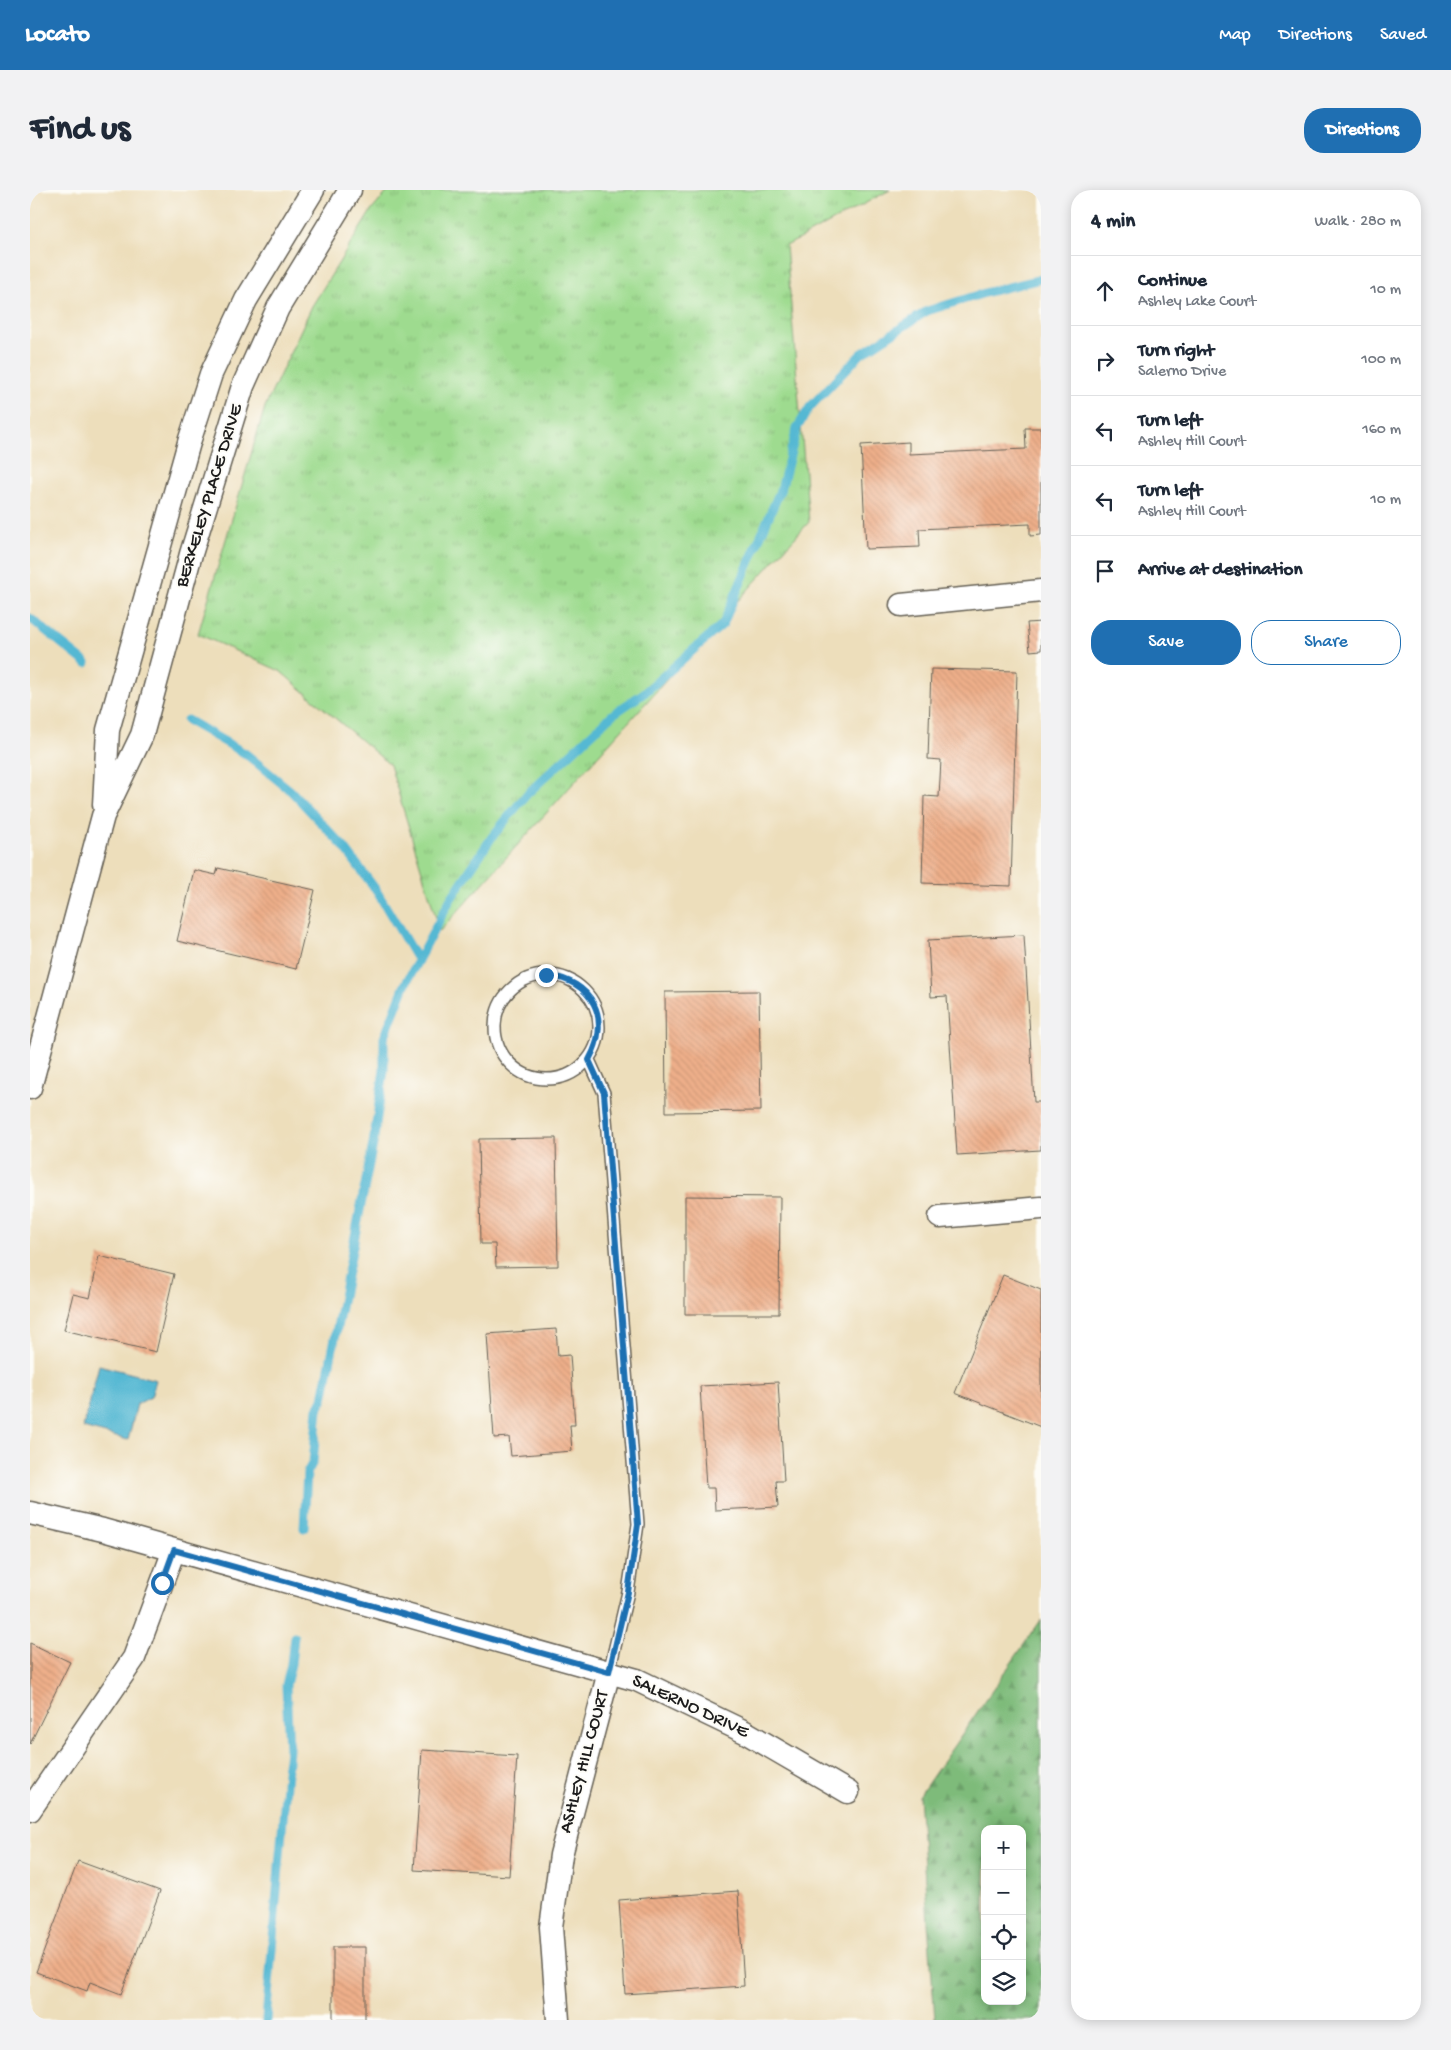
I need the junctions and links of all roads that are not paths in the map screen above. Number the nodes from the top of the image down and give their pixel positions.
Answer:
1 (313, 190) edge
2 (350, 190) edge
3 (213, 370) junction
4 (246, 379) junction
5 (1041, 591) edge
6 (901, 605) dead end
7 (103, 816) junction
8 (589, 1060) junction
9 (30, 1088) edge
10 (1041, 1208) edge
11 (940, 1217) dead end
12 (30, 1513) edge
13 (174, 1550) junction
14 (609, 1672) junction
15 (848, 1792) dead end
16 (30, 1810) edge
17 (558, 2020) edge

1 - 3 street, BERKELEY PLACE DRIVE
2 - 4 street, BERKELEY PLACE DRIVE
3 - 4 street
3 - 7 street, BERKELEY PLACE DRIVE
4 - 7 street, BERKELEY PLACE DRIVE
5 - 6 street
7 - 9 street, BERKELEY PLACE DRIVE
8 - 8 lane
8 - 14 lane, ASHLEY HILL COURT
10 - 11 street
12 - 13 street, SALERNO DRIVE
13 - 14 street, SALERNO DRIVE
13 - 16 street
14 - 15 street, SALERNO DRIVE
14 - 17 street, ASHLEY HILL COURT

